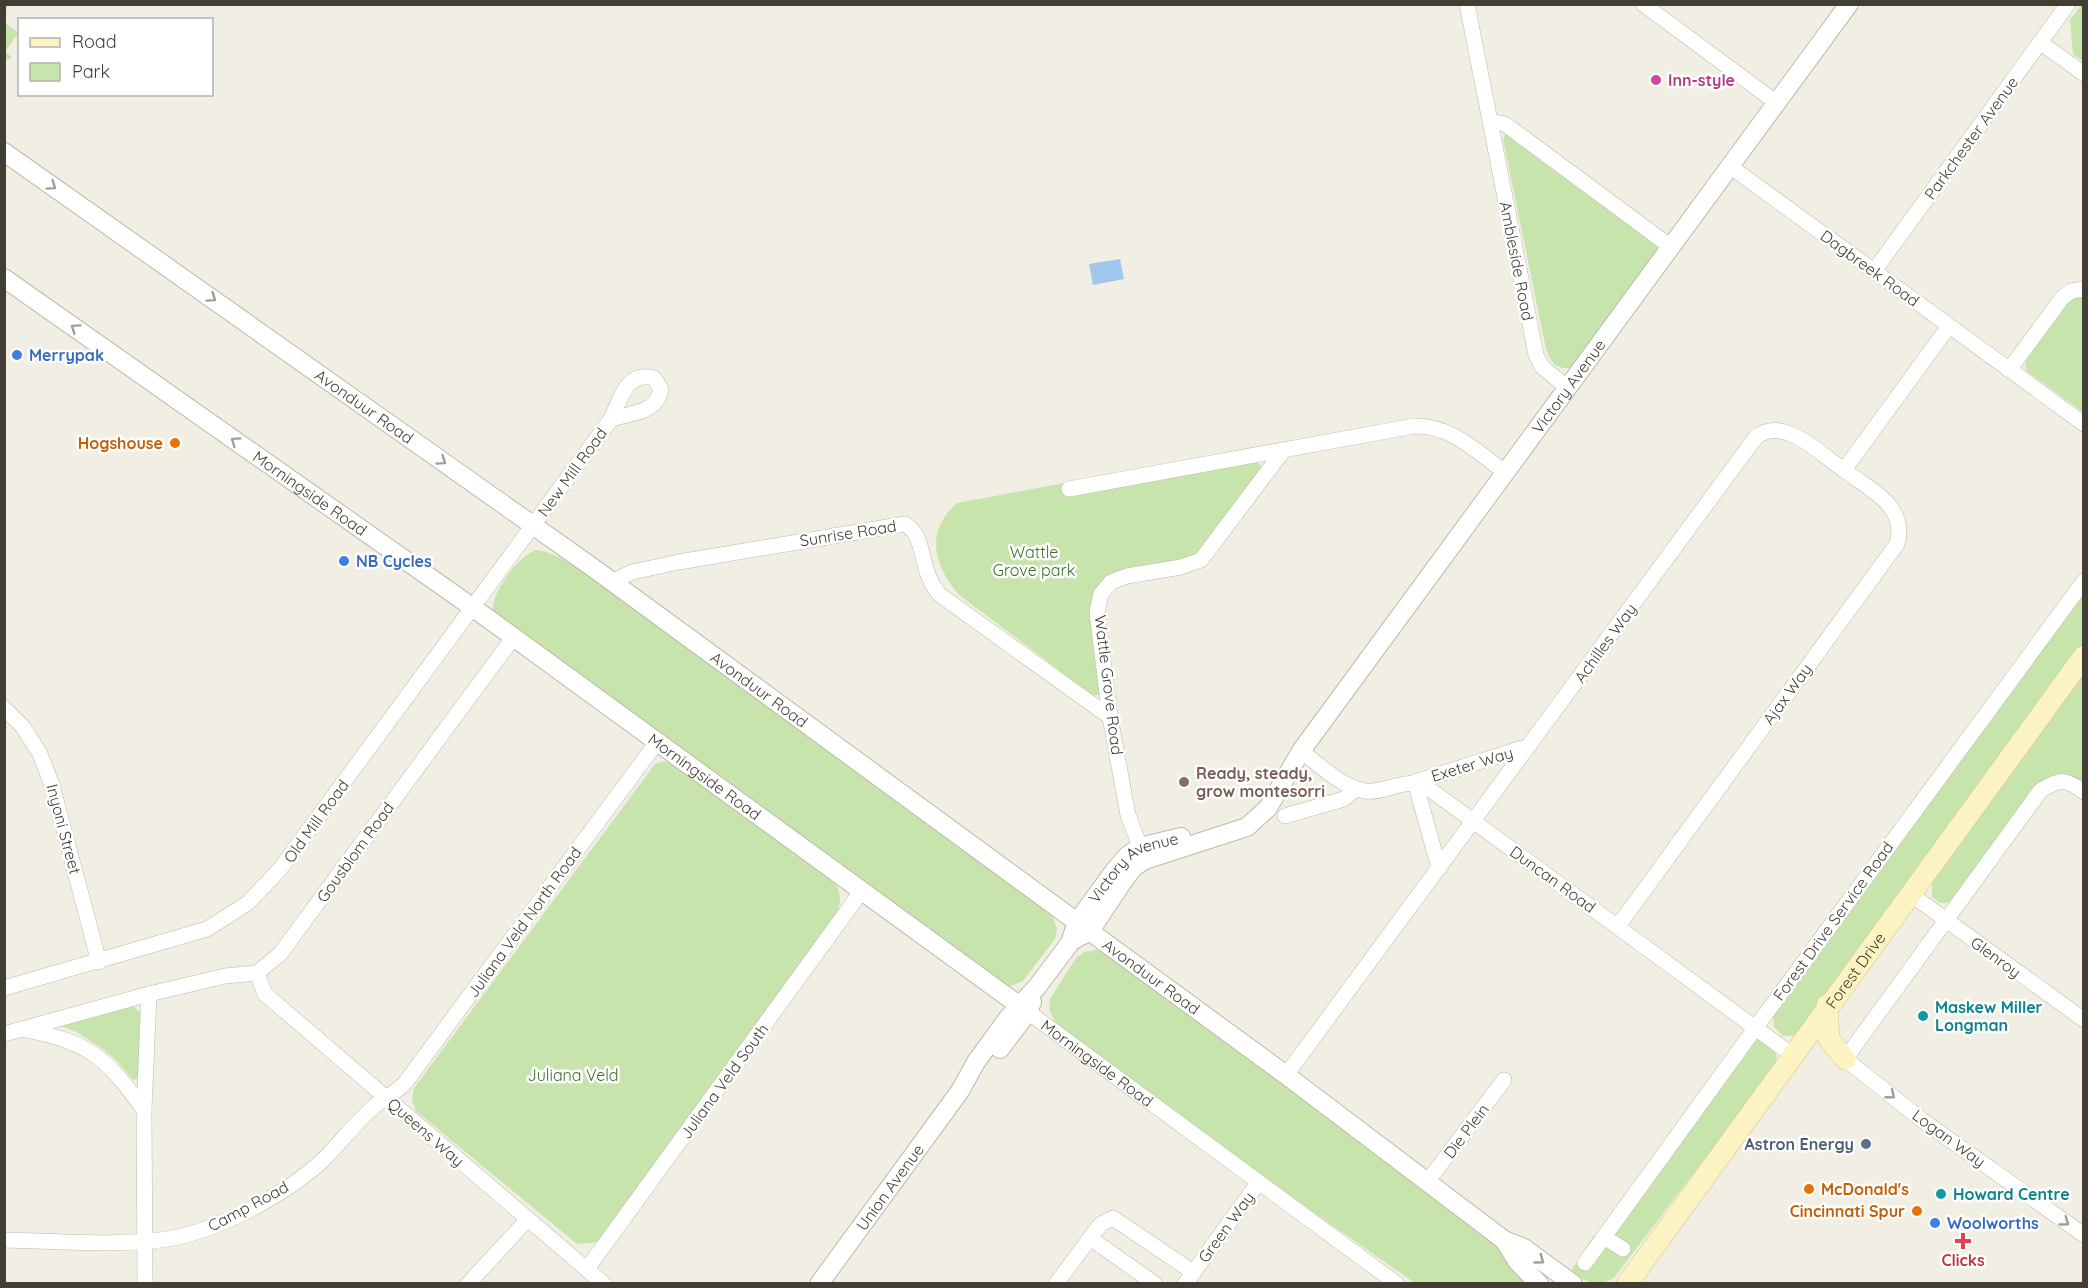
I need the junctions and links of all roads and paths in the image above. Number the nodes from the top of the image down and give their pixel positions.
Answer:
1 (1467, 4) edge
2 (1643, 4) edge
3 (1849, 4) edge
4 (2068, 4) edge
5 (2041, 43) junction
6 (2084, 74) edge
7 (1777, 103) junction
8 (1490, 121) junction
9 (4, 152) edge
10 (1731, 167) junction
11 (1671, 247) junction
12 (1874, 271) junction
13 (4, 278) edge
14 (2084, 289) edge
15 (1949, 326) junction
16 (2009, 370) junction
17 (1568, 388) junction
18 (611, 419) dead end
19 (2084, 424) edge
20 (1283, 451) junction
21 (1844, 470) junction
22 (1506, 473) junction
23 (1069, 489) dead end
24 (533, 525) junction
25 (2084, 581) edge
26 (612, 582) junction
27 (472, 607) junction
28 (513, 638) junction
29 (2084, 656) edge
30 (4, 708) edge
31 (1110, 717) junction
32 (657, 742) junction
33 (1529, 746) junction
34 (1301, 752) junction
35 (1415, 782) junction
36 (1356, 789) junction
37 (2084, 792) edge
38 (1285, 816) dead end
39 (1473, 821) junction
40 (1142, 854) junction
41 (1439, 868) junction
42 (861, 892) junction
43 (1909, 893) junction
44 (1945, 919) junction
45 (1618, 926) junction
46 (1083, 927) junction
47 (99, 962) junction
48 (257, 973) junction
49 (4, 988) edge
50 (149, 994) junction
51 (1827, 1005) junction
52 (1023, 1008) junction
53 (2084, 1020) edge
54 (1756, 1027) junction
55 (23, 1029) junction
56 (4, 1034) edge
57 (1791, 1054) junction
58 (1845, 1059) junction
59 (1286, 1075) junction
60 (1504, 1080) dead end
61 (387, 1098) junction
62 (144, 1110) junction
63 (1428, 1181) junction
64 (1258, 1183) junction
65 (526, 1220) junction
66 (2084, 1235) edge
67 (1604, 1237) junction
68 (1090, 1238) junction
69 (4, 1240) edge
70 (1504, 1240) junction
71 (145, 1241) junction
72 (1623, 1248) dead end
73 (1585, 1263) dead end
74 (587, 1269) junction
75 (1189, 1278) edge
76 (145, 1284) edge
77 (468, 1284) edge
78 (604, 1284) edge
79 (819, 1284) edge
80 (1056, 1284) edge
81 (1155, 1284) edge
82 (1397, 1284) edge
83 (1539, 1284) edge
84 (1573, 1284) edge
85 (1627, 1284) edge

1 - 8 street, Ambleside Road
2 - 7 street
3 - 7 street, Victory Avenue
4 - 5 street, Parkchester Avenue
5 - 6 street
5 - 12 street, Parkchester Avenue
7 - 10 street, Victory Avenue
8 - 11 street
8 - 17 street, Ambleside Road
9 -> 24 street, Avonduur Road
10 - 11 street, Victory Avenue
10 - 12 street, Dagbreek Road
11 - 17 street, Victory Avenue
12 - 15 street, Dagbreek Road
27 -> 13 street, Morningside Road
14 - 16 street
15 - 16 street, Dagbreek Road
15 - 21 street
16 - 19 street, Dagbreek Road
17 - 22 street, Victory Avenue
18 - 24 street, New Mill Road
20 - 22 street
20 - 23 street
20 - 31 street, Wattle Grove Road
21 - 33 street, Achilles Way
21 - 45 street, Ajax Way
22 - 34 street, Victory Avenue
24 - 26 street, Avonduur Road
24 - 27 street, Old Mill Road
25 - 54 street, Forest Drive Service Road
26 - 31 street, Sunrise Road
26 - 46 street, Avonduur Road
27 - 28 street, Morningside Road
27 - 47 street, Old Mill Road
28 - 32 street, Morningside Road
28 - 48 street, Gousblom Road
29 - 43 main road, Forest Drive
30 - 47 street, Inyoni Street
31 - 40 street, Wattle Grove Road
32 - 42 street, Morningside Road
32 - 61 street, Juliana Veld North Road
33 - 35 street, Exeter Way
33 - 39 street, Achilles Way
34 - 36 street
34 - 40 street, Victory Avenue
35 - 36 street
35 - 39 street, Duncan Road
35 - 41 street
36 - 38 street
37 - 44 street
39 - 41 street, Achilles Way
39 - 45 street, Duncan Road
40 - 46 street, Victory Avenue
41 - 59 street, Achilles Way
42 - 52 street, Morningside Road
42 - 74 street, Juliana Veld South
43 - 44 street, Glenroy
43 - 51 main road, Forest Drive
44 - 53 street, Glenroy
44 - 58 street
45 - 54 street, Duncan Road
46 - 52 street, Union Avenue
46 - 59 street, Avonduur Road
47 - 49 street, Old Mill Road
48 - 50 street
48 - 61 street, Queens Way
50 - 55 street
50 - 62 street
51 - 57 main road, Forest Drive
51 - 58 main road
52 - 64 street, Morningside Road
52 - 79 street, Union Avenue
54 - 57 street, Duncan Road
54 - 67 street, Forest Drive Service Road
55 - 56 street
55 - 62 street
57 - 85 main road, Forest Drive
58 -> 66 street, Logan Way
59 - 63 street, Avonduur Road
60 - 63 street, Die Plein
61 - 65 street, Queens Way
61 - 71 street, Camp Road
62 - 71 street
63 - 70 street, Avonduur Road
64 - 75 street, Green Way
64 - 82 street, Morningside Road
65 - 74 street, Queens Way
65 - 77 street
67 - 72 street
67 - 73 street, Forest Drive Service Road
68 - 75 street, Green Way
68 - 80 street, Green Way
68 - 81 street
69 - 71 street, Camp Road
70 - 83 street, Avonduur Road
70 -> 84 street, Avonduur Road
71 - 76 street
74 - 78 street, Queens Way

